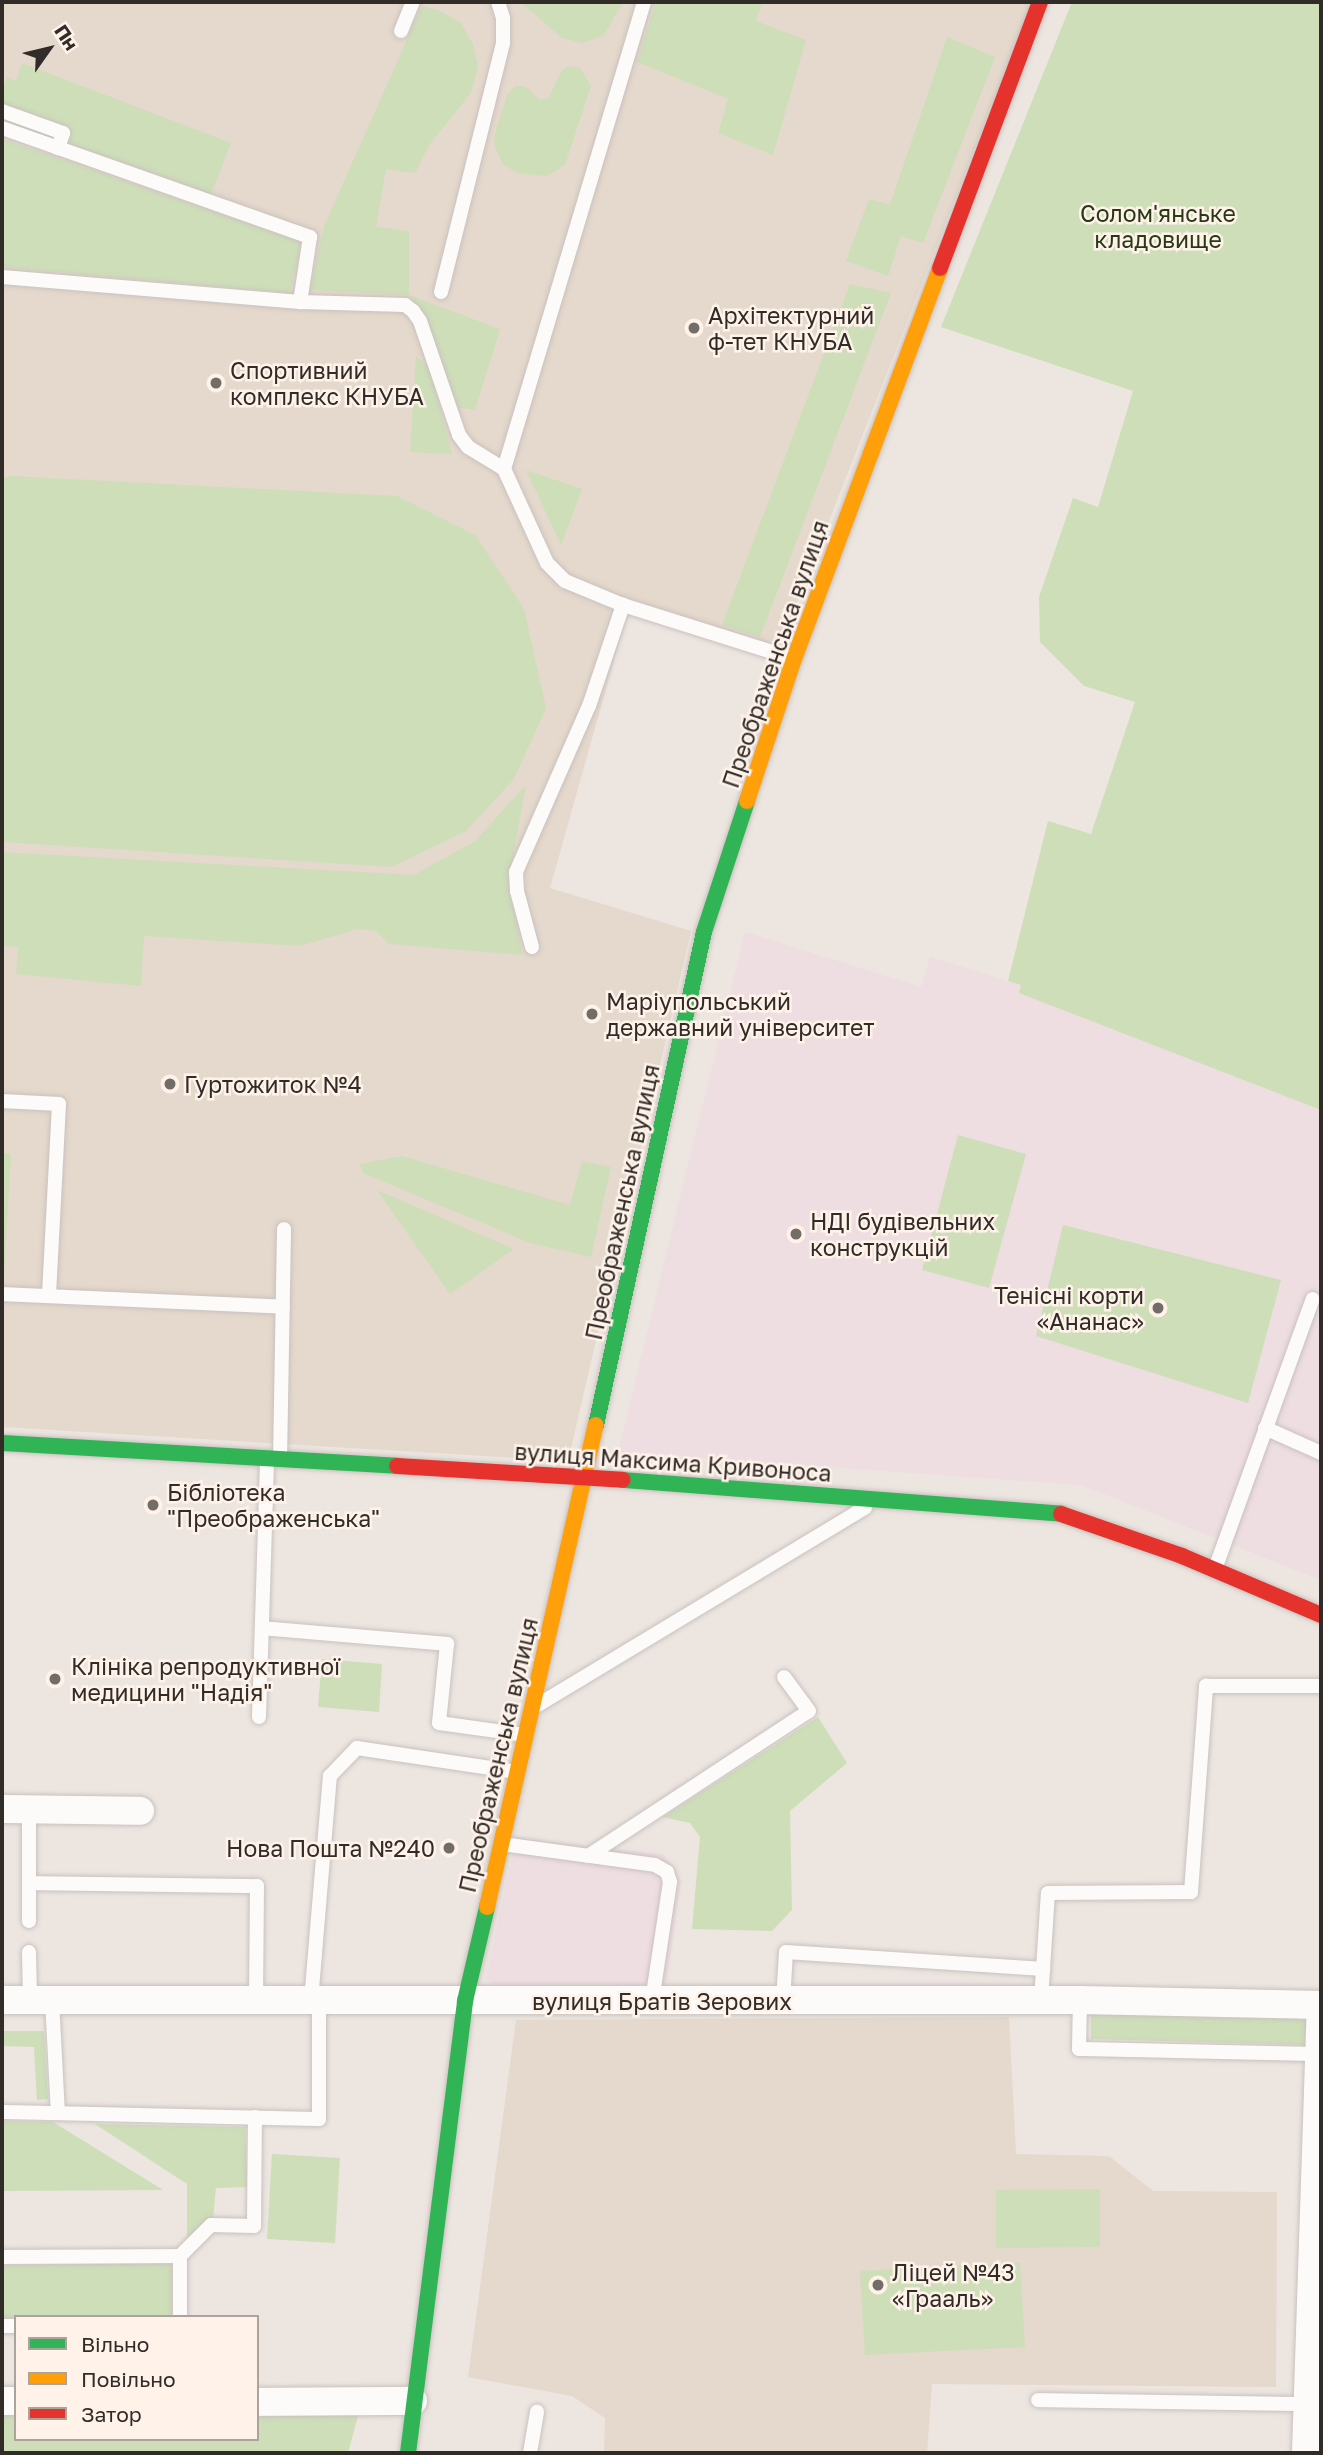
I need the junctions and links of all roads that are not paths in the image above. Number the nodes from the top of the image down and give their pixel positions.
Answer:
1 (413, 2) edge
2 (498, 2) edge
3 (644, 2) edge
4 (1040, 2) edge
5 (401, 31) dead end
6 (2, 111) edge
7 (2, 128) edge
8 (58, 148) junction
9 (2, 277) edge
10 (441, 292) dead end
11 (300, 302) junction
12 (504, 469) junction
13 (623, 605) junction
14 (794, 659) junction
15 (532, 947) dead end
16 (2, 1101) edge
17 (284, 1229) dead end
18 (2, 1294) edge
19 (49, 1296) junction
20 (1313, 1299) dead end
21 (283, 1307) junction
22 (1265, 1428) junction
23 (2, 1443) edge
24 (1321, 1453) edge
25 (274, 1461) junction
26 (585, 1477) junction
27 (878, 1500) junction
28 (1214, 1570) junction
29 (1321, 1615) edge
30 (262, 1628) junction
31 (784, 1677) dead end
32 (1321, 1686) edge
33 (532, 1709) junction
34 (259, 1717) dead end
35 (526, 1735) junction
36 (518, 1772) junction
37 (16, 1809) edge
38 (140, 1811) dead end
39 (501, 1844) junction
40 (589, 1856) junction
41 (29, 1883) junction
42 (29, 1921) dead end
43 (29, 1952) dead end
44 (1043, 1969) junction
45 (2, 2000) edge
46 (41, 2000) junction
47 (256, 2000) junction
48 (1041, 2000) junction
49 (1080, 2000) junction
50 (315, 2001) junction
51 (465, 2001) junction
52 (652, 2001) junction
53 (783, 2001) junction
54 (1321, 2005) edge
55 (1319, 2054) junction
56 (2, 2112) edge
57 (58, 2113) junction
58 (255, 2117) junction
59 (180, 2256) junction
60 (2, 2257) edge
61 (180, 2315) edge
62 (1038, 2400) dead end
63 (413, 2401) junction
64 (259, 2402) edge
65 (1307, 2404) junction
66 (537, 2412) dead end
67 (408, 2453) edge
68 (530, 2453) edge
69 (1306, 2453) edge

1 - 5 lane
2 - 10 lane
3 - 12 lane
4 - 14 street, Преображенська вулиця
6 - 8 lane
7 - 8 lane
8 - 11 lane
9 - 11 lane
11 - 12 lane
12 - 13 lane
13 - 14 lane
13 - 15 lane
14 - 26 street, Преображенська вулиця
16 - 19 lane
17 - 21 lane
18 - 19 lane
19 - 21 lane
20 - 22 lane
21 - 25 lane
22 - 24 lane
22 - 28 lane
23 - 25 street, вулиця Максима Кривоноса
25 - 26 street, вулиця Максима Кривоноса
25 - 30 lane
26 - 27 street, вулиця Максима Кривоноса
26 - 33 street, Преображенська вулиця
27 - 28 street, вулиця Максима Кривоноса
27 - 33 lane
28 - 29 street, вулиця Максима Кривоноса
30 - 34 lane
30 - 35 lane
31 - 40 lane
32 - 44 lane
33 - 35 street, Преображенська вулиця
35 - 36 street, Преображенська вулиця
36 - 39 street, Преображенська вулиця
36 - 50 lane
37 - 38 street
37 - 41 lane
39 - 40 lane
39 - 51 street, Преображенська вулиця
40 - 52 lane
41 - 42 lane
41 - 47 lane
43 - 46 lane
44 - 48 lane
44 - 53 lane
45 - 46 street, вулиця Братів Зерових
46 - 47 street, вулиця Братів Зерових
46 - 57 lane
47 - 50 street, вулиця Братів Зерових
48 - 49 street, вулиця Братів Зерових
48 - 53 street, вулиця Братів Зерових
49 - 54 street, вулиця Братів Зерових
49 - 55 lane
50 - 51 street, вулиця Братів Зерових
50 - 58 lane
51 - 52 street, вулиця Братів Зерових
51 - 63 street, Преображенська вулиця
52 - 53 street, вулиця Братів Зерових
54 - 55 street
55 - 65 street
56 - 57 lane
57 - 58 lane
58 - 59 lane
59 - 60 lane
59 - 61 lane
62 - 65 lane
63 - 64 street
63 - 67 street, Преображенська вулиця
65 - 69 street
66 - 68 lane

